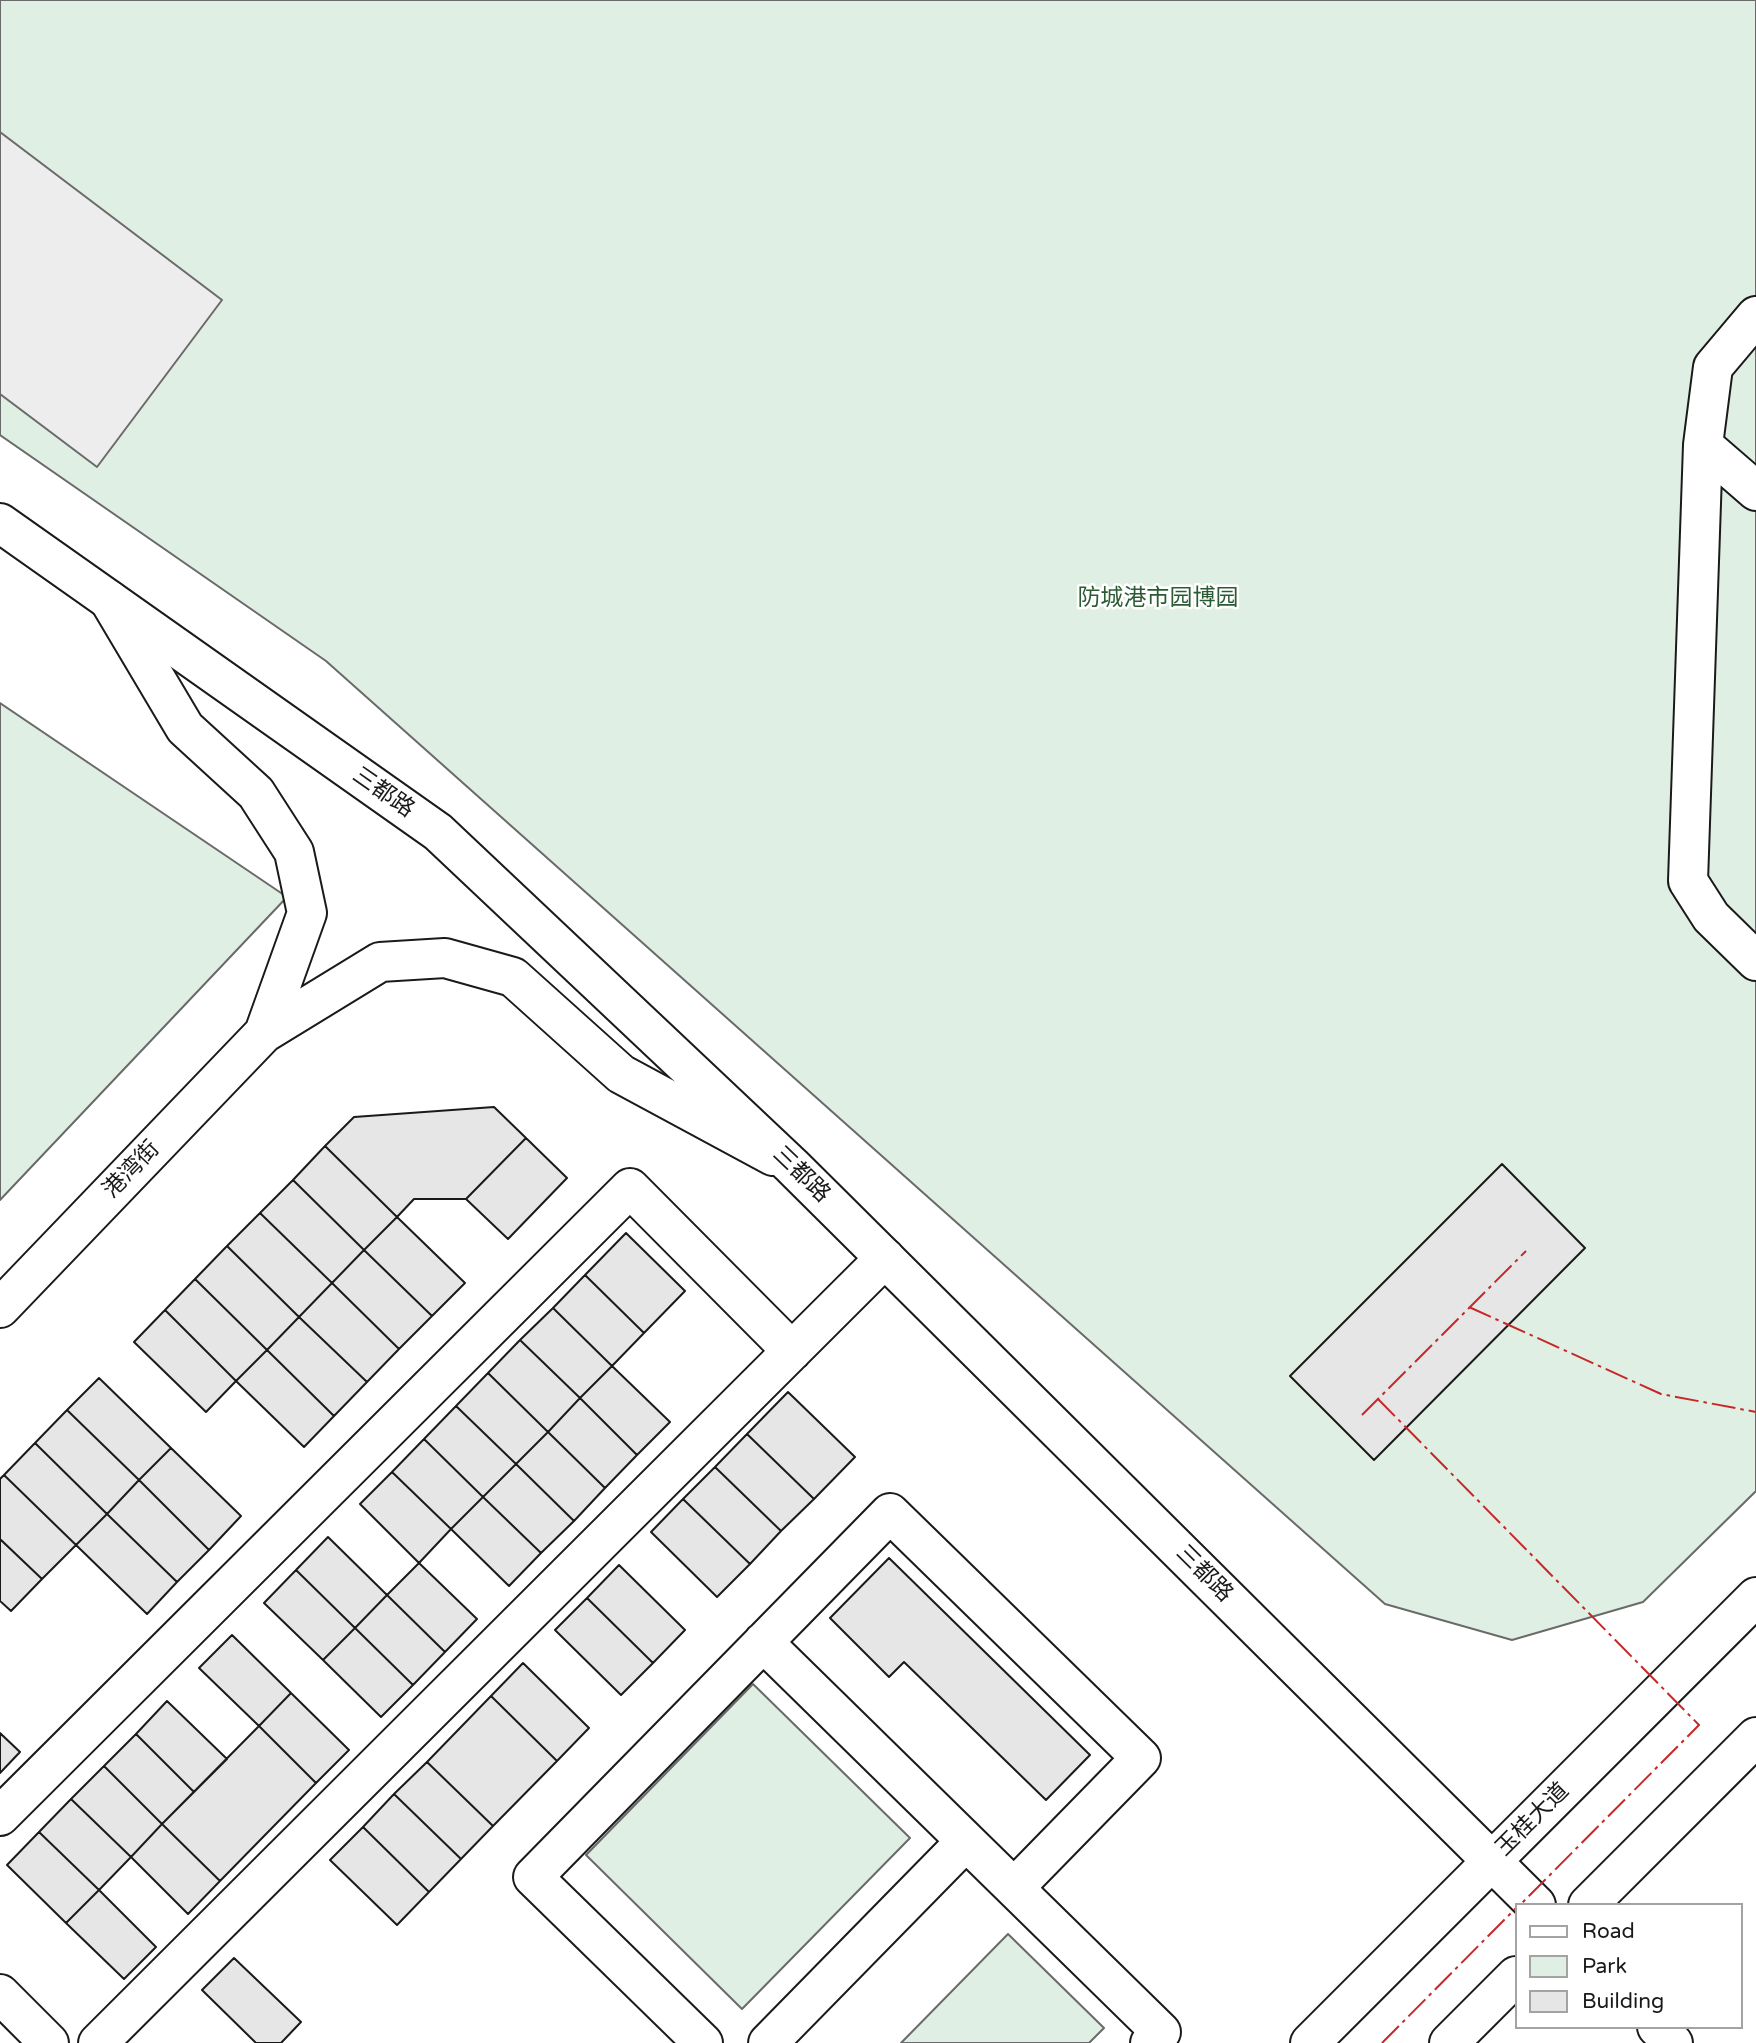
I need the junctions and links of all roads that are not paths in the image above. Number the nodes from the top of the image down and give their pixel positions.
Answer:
1 (1756, 316) edge
2 (1703, 445) junction
3 (1756, 491) edge
4 (0, 523) edge
5 (109, 600) junction
6 (1756, 961) edge
7 (264, 1033) junction
8 (792, 1166) junction
9 (885, 1258) junction
10 (0, 1308) edge
11 (792, 1351) junction
12 (1756, 1597) edge
13 (763, 1642) junction
14 (1756, 1737) edge
15 (0, 1816) edge
16 (966, 1841) junction
17 (1492, 1861) junction
18 (1014, 1888) junction
19 (1534, 1903) edge
20 (1590, 1903) edge
21 (1514, 1978) edge
22 (0, 1994) edge
23 (1659, 2029) edge
24 (49, 2043) edge
25 (98, 2043) edge
26 (703, 2043) edge
27 (768, 2043) edge
28 (1150, 2043) edge
29 (1310, 2043) edge
30 (1449, 2043) edge
31 (1673, 2043) edge

1 - 2 main road
2 - 3 main road
2 - 6 main road
4 - 5 main road, 三都路
5 - 7 main road
5 - 8 main road, 三都路
7 - 8 main road
7 - 10 main road, 港湾街
8 - 9 main road, 三都路
9 - 11 main road
9 - 17 main road, 三都路
11 - 15 main road
11 - 25 main road
12 - 17 main road, 玉桂大道
13 - 16 main road
13 - 18 main road
13 - 26 main road
14 - 20 main road
16 - 18 main road
16 - 27 main road
17 - 19 main road, 三都路
17 - 29 main road, 玉桂大道
18 - 28 main road
21 - 30 main road
22 - 24 main road
23 - 31 main road

